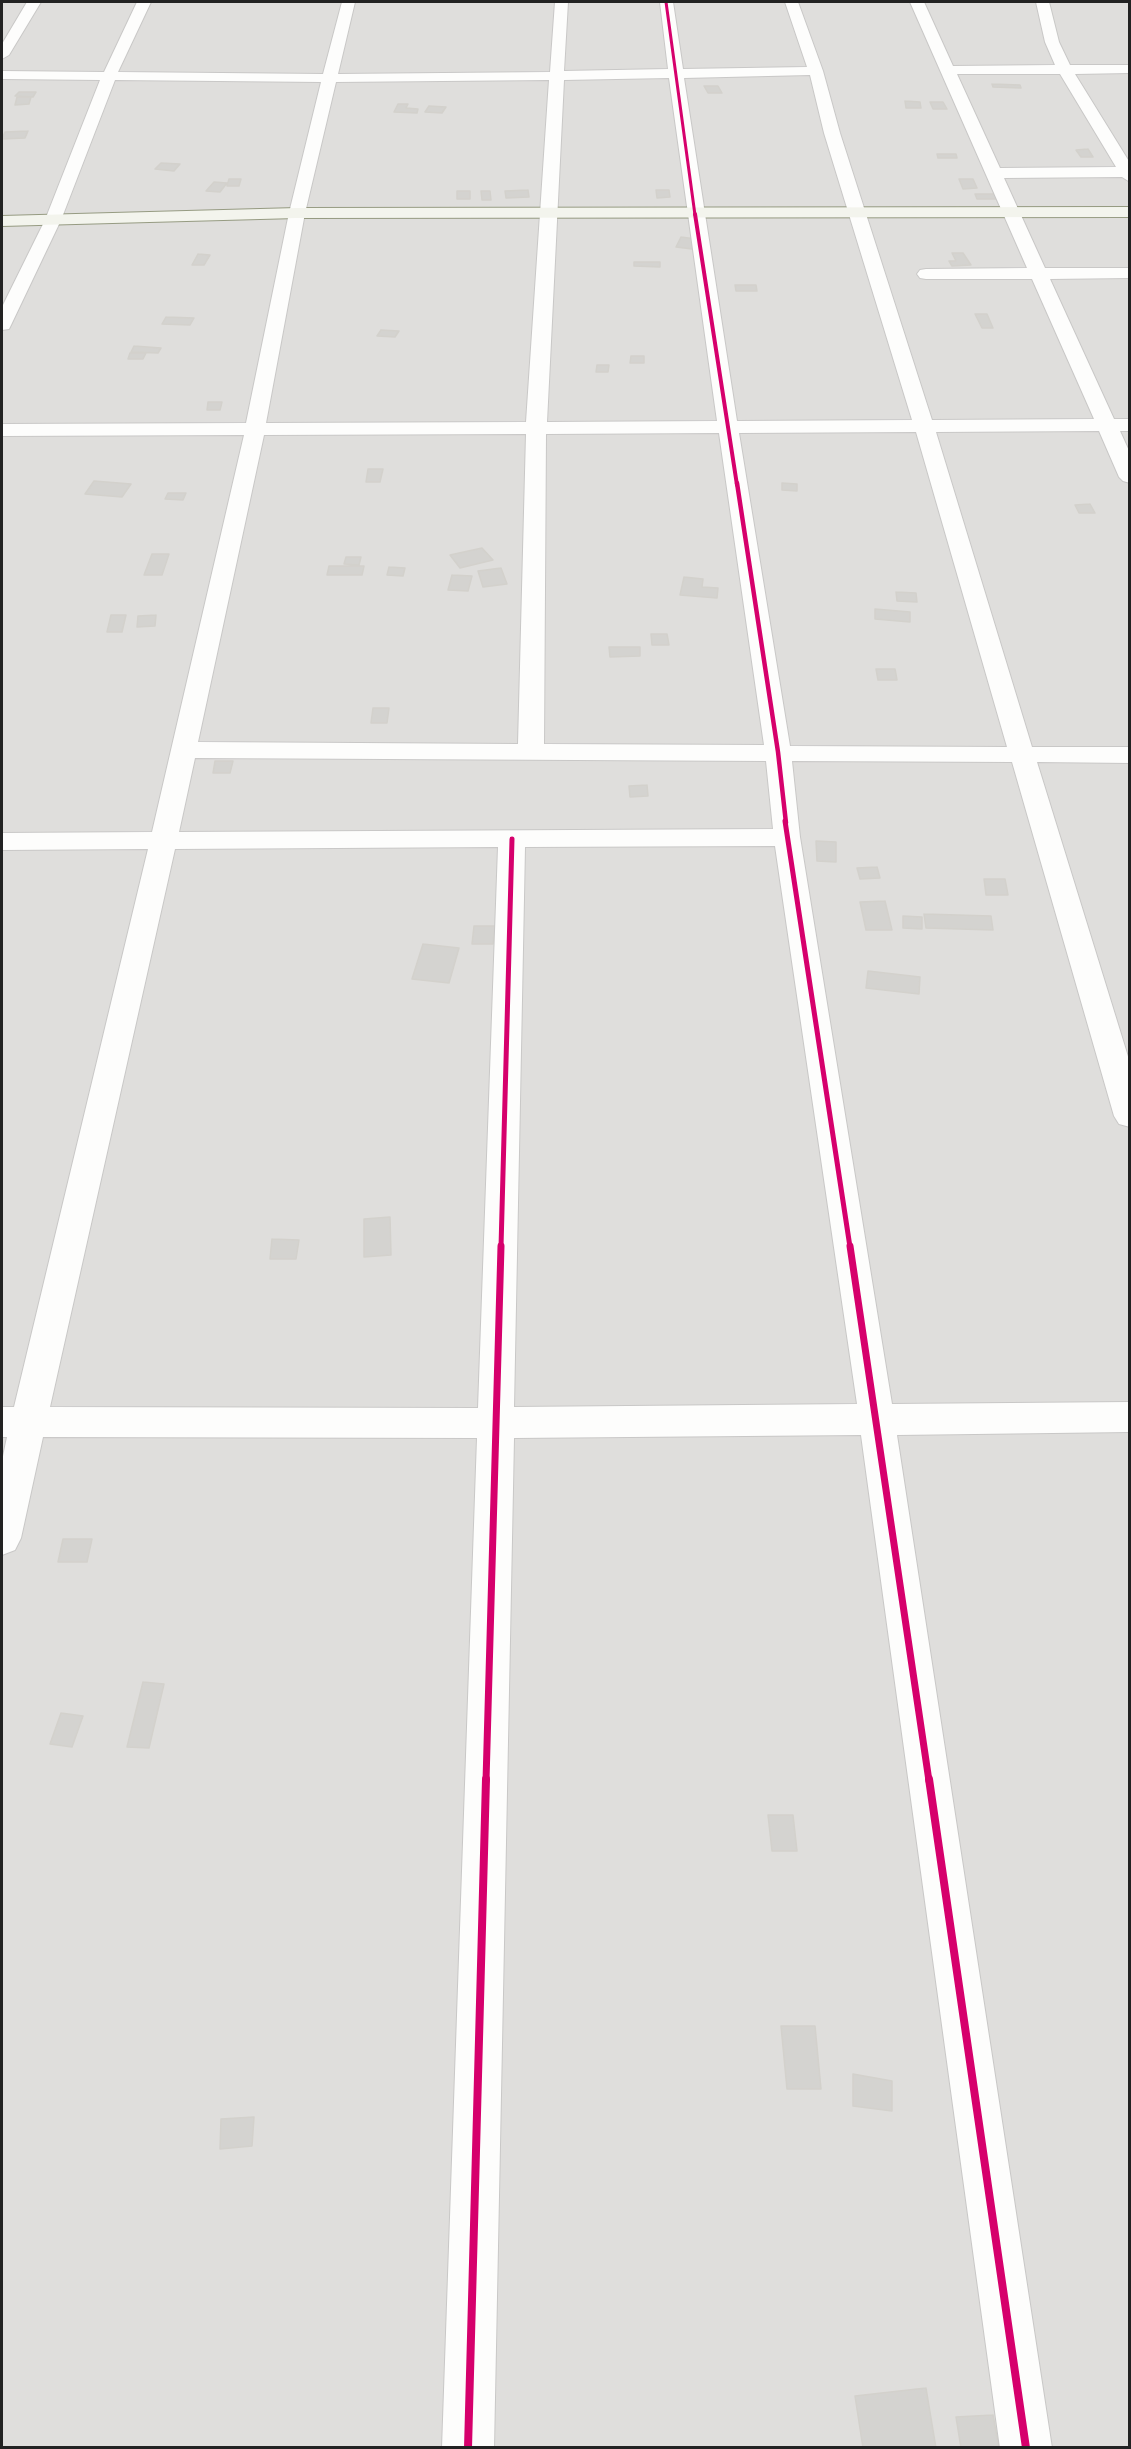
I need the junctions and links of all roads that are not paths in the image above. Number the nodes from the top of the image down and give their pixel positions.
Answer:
1 (34, 2) edge
2 (144, 2) edge
3 (348, 2) edge
4 (561, 2) edge
5 (666, 2) edge
6 (792, 2) edge
7 (917, 2) edge
8 (1042, 2) edge
9 (2, 56) edge
10 (1130, 69) edge
11 (947, 70) junction
12 (1065, 70) junction
13 (816, 71) junction
14 (675, 73) junction
15 (110, 74) junction
16 (2, 75) edge
17 (557, 76) junction
18 (329, 78) junction
19 (1121, 150) edge
20 (993, 173) junction
21 (1128, 174) edge
22 (858, 212) junction
23 (1011, 212) junction
24 (1130, 212) edge
25 (297, 213) junction
26 (550, 213) junction
27 (695, 213) junction
28 (53, 220) junction
29 (2, 221) edge
30 (1039, 273) junction
31 (1130, 273) edge
32 (926, 274) dead end
33 (2, 325) edge
34 (1106, 425) junction
35 (1130, 425) edge
36 (924, 426) junction
37 (729, 427) junction
38 (536, 429) junction
39 (2, 430) edge
40 (255, 430) junction
41 (1129, 474) edge
42 (184, 750) junction
43 (531, 752) junction
44 (778, 752) junction
45 (1023, 753) junction
46 (1130, 754) edge
47 (788, 837) junction
48 (162, 839) junction
49 (512, 839) junction
50 (2, 841) edge
51 (1130, 1116) edge
52 (1130, 1417) edge
53 (877, 1420) junction
54 (15, 1422) edge
55 (495, 1423) junction
56 (2, 1538) edge
57 (468, 2448) edge
58 (1026, 2448) edge

1 - 9 street
2 - 15 street
3 - 18 street
4 - 17 street
5 - 14 street
6 - 13 street
7 - 11 street
8 - 12 street
10 - 12 street
11 - 12 street
11 - 20 street
12 - 19 street
13 - 14 street
13 - 22 street
14 - 17 street
14 - 27 street
15 - 16 street
15 - 18 street
15 - 28 street
17 - 18 street
17 - 26 street
18 - 25 street
19 - 21 street
20 - 21 street
20 - 23 street
22 - 23 street
22 - 27 street
22 - 36 street
23 - 24 street
23 - 30 street
25 - 26 street
25 - 28 street
25 - 40 street
26 - 27 street
26 - 38 street
27 - 37 street
28 - 29 street
28 - 33 street
30 - 31 street
30 - 32 street
30 - 34 street
34 - 35 street
34 - 36 street
34 - 41 street
36 - 37 street
36 - 45 street
37 - 38 street
37 - 44 street
38 - 40 street
38 - 43 street
39 - 40 street
40 - 42 street
42 - 43 street
42 - 48 street
43 - 44 street
44 - 45 street
44 - 47 street
45 - 46 street
45 - 51 street
47 - 49 street
47 - 53 street
48 - 49 street
48 - 50 street
48 - 54 street
49 - 55 street
52 - 53 street
53 - 55 street
53 - 58 street
54 - 55 street
54 - 56 street
55 - 57 street

